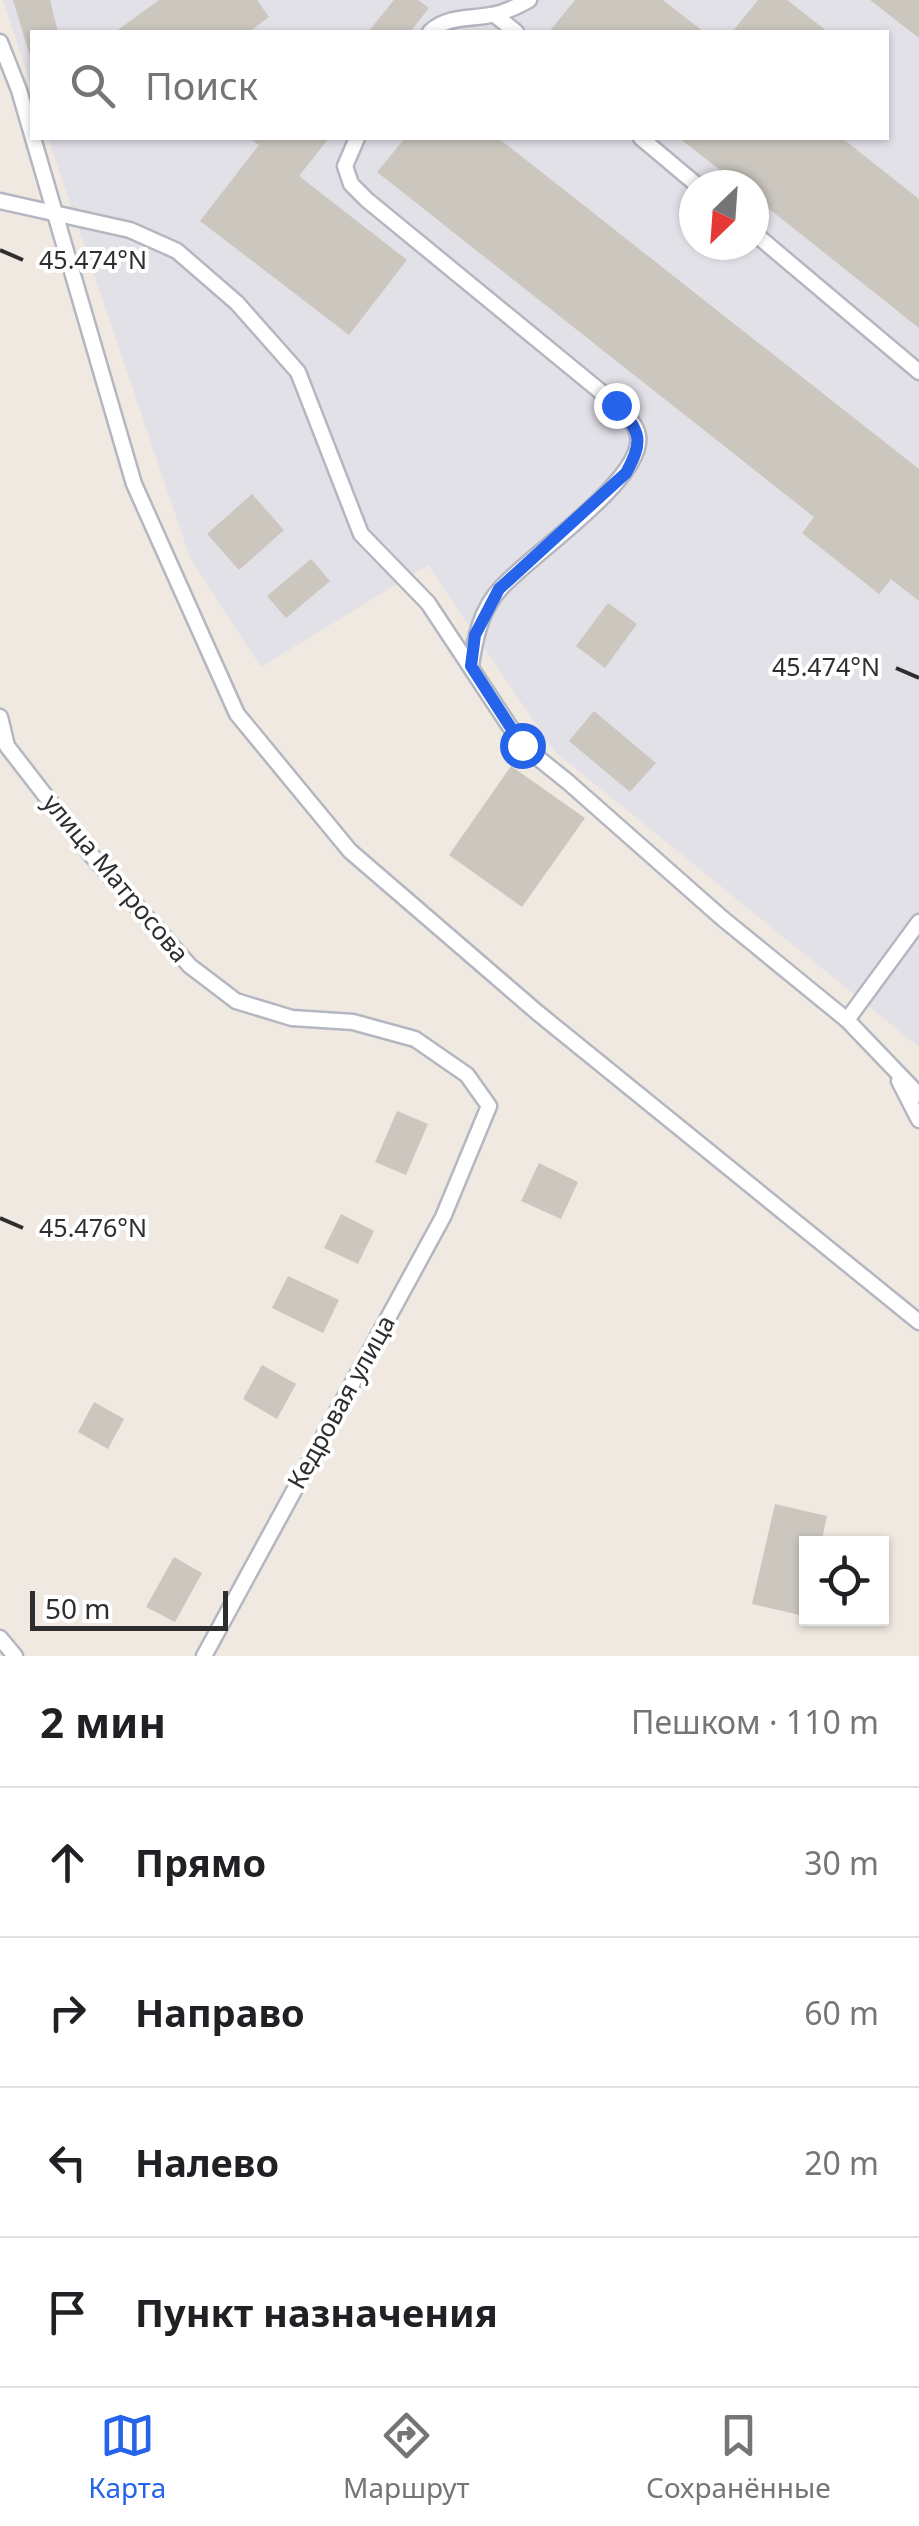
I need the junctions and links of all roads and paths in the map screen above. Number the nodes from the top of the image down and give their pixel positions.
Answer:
1 (529, 0) edge
2 (495, 15) junction
3 (432, 30) edge
4 (514, 30) edge
5 (0, 42) edge
6 (30, 132) edge
7 (32, 140) edge
8 (356, 140) edge
9 (643, 140) edge
10 (679, 170) edge
11 (0, 201) edge
12 (54, 215) junction
13 (769, 246) edge
14 (919, 372) edge
15 (471, 666) junction
16 (0, 717) edge
17 (919, 922) edge
18 (847, 1020) junction
19 (891, 1066) junction
20 (919, 1095) edge
21 (919, 1120) edge
22 (474, 1146) joint
23 (919, 1322) edge
24 (0, 1638) edge
25 (16, 1656) edge
26 (204, 1656) edge

1 - 2 lane
2 - 3 lane
2 - 4 lane
5 - 6 lane
7 - 12 lane
8 - 15 lane
9 - 10 lane
11 - 12 lane
12 - 15 lane
12 - 23 lane
13 - 14 lane
15 - 18 lane
16 - 22 lane, улица Матросова
17 - 18 lane
18 - 19 lane
19 - 20 lane
19 - 21 lane
22 - 26 lane, Кедровая улица
24 - 25 lane

